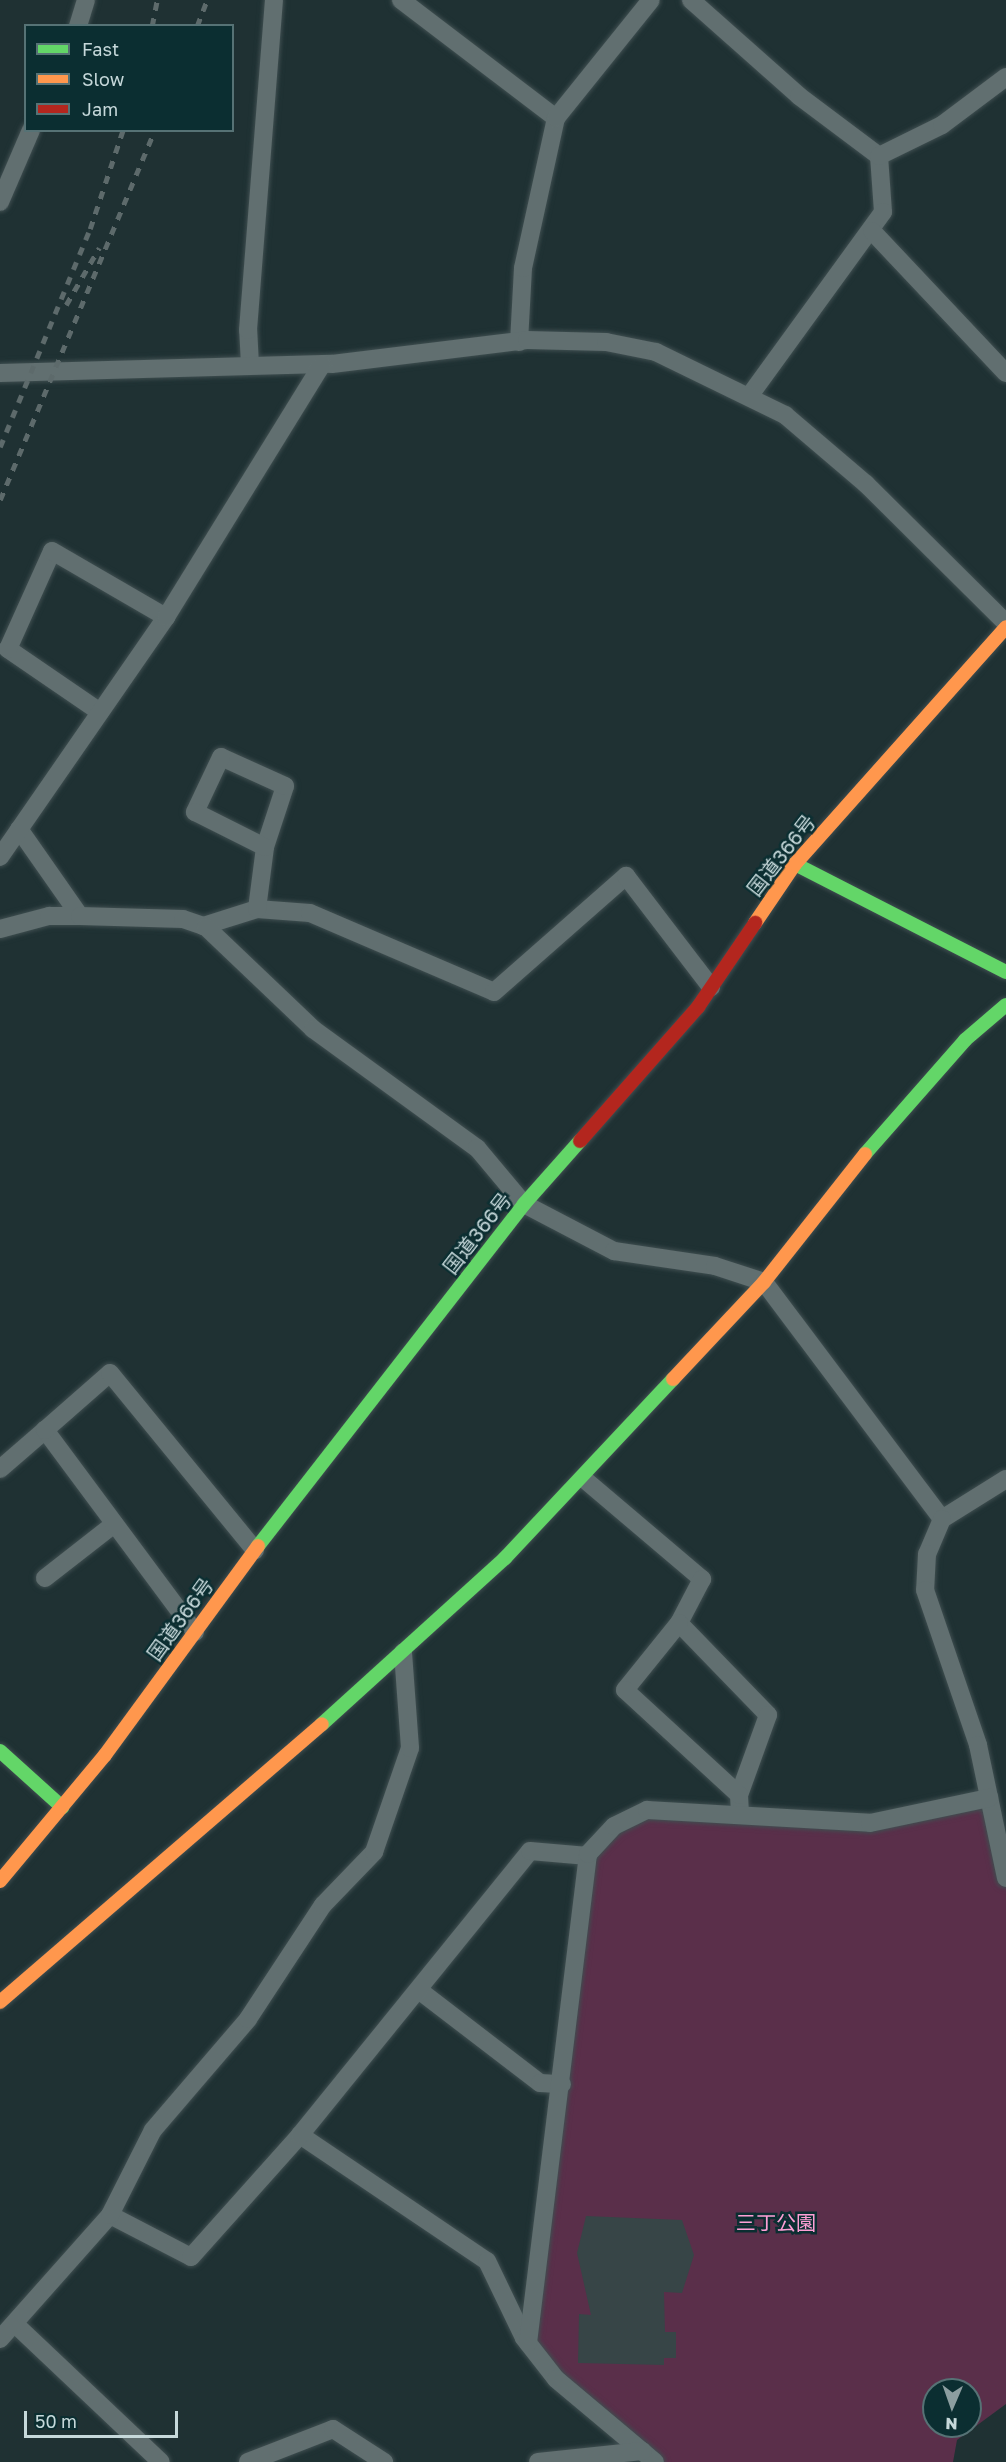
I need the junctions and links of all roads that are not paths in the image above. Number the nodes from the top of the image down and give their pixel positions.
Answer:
1 (86, 0) edge
2 (274, 0) edge
3 (400, 0) edge
4 (651, 0) edge
5 (691, 0) edge
6 (79, 24) edge
7 (1006, 77) edge
8 (556, 118) junction
9 (30, 132) edge
10 (879, 156) junction
11 (0, 202) edge
12 (872, 231) junction
13 (519, 342) junction
14 (322, 364) junction
15 (250, 365) junction
16 (0, 373) edge
17 (1006, 373) edge
18 (750, 395) junction
19 (166, 617) junction
20 (1006, 623) edge
21 (1006, 627) edge
22 (100, 712) junction
23 (19, 829) junction
24 (265, 847) junction
25 (0, 857) edge
26 (795, 864) junction
27 (256, 909) junction
28 (80, 916) junction
29 (203, 926) junction
30 (0, 929) edge
31 (1006, 972) edge
32 (711, 987) junction
33 (1006, 1005) edge
34 (524, 1204) junction
35 (764, 1282) junction
36 (45, 1430) junction
37 (0, 1469) edge
38 (584, 1479) junction
39 (1006, 1479) edge
40 (942, 1519) junction
41 (114, 1524) junction
42 (255, 1550) junction
43 (45, 1578) dead end
44 (679, 1623) junction
45 (195, 1632) junction
46 (403, 1652) junction
47 (0, 1750) edge
48 (739, 1795) junction
49 (989, 1798) junction
50 (62, 1807) junction
51 (740, 1815) junction
52 (588, 1856) junction
53 (1006, 1878) edge
54 (0, 1881) edge
55 (420, 1991) junction
56 (0, 2002) edge
57 (562, 2084) junction
58 (300, 2135) junction
59 (110, 2215) junction
60 (16, 2325) junction
61 (0, 2339) edge
62 (528, 2343) junction
63 (356, 2455) edge
64 (648, 2457) edge
65 (161, 2462) edge
66 (248, 2462) edge
67 (384, 2462) edge
68 (538, 2462) edge

1 - 6 street
2 - 15 street
3 - 8 street
4 - 8 street
5 - 10 street
7 - 10 street
8 - 13 street
9 - 11 street
10 - 12 street
12 - 17 street
12 - 18 street
13 - 14 street
13 - 18 street
14 - 15 street
14 - 19 street
15 - 16 street
18 - 20 street
19 - 22 street
19 - 22 street
21 - 26 main road, 国道366号
22 - 23 street
23 - 25 street
23 - 28 street
24 - 24 street
24 - 27 street
26 - 31 main road
26 - 32 main road, 国道366号
27 - 29 street
27 - 32 street
28 - 29 street
28 - 30 street
29 - 34 street
32 - 34 main road, 国道366号
33 - 35 main road
34 - 35 street
34 - 42 main road, 国道366号
35 - 38 main road
35 - 40 street
36 - 37 street
36 - 41 street
36 - 42 street
38 - 44 street
38 - 46 main road
39 - 40 street
40 - 49 street
41 - 43 street
41 - 45 street
42 - 45 main road, 国道366号
44 - 48 street
44 - 48 street
45 - 50 main road, 国道366号
46 - 56 main road
46 - 59 street
47 - 50 main road
48 - 51 street
49 - 51 street
49 - 53 street
50 - 54 main road, 国道366号
51 - 52 street
52 - 55 street
52 - 57 street
55 - 57 street
55 - 58 street
57 - 62 street
58 - 59 street
58 - 62 street
59 - 60 street
60 - 61 street
60 - 65 street
62 - 64 street
63 - 66 street
63 - 67 street
64 - 68 street

